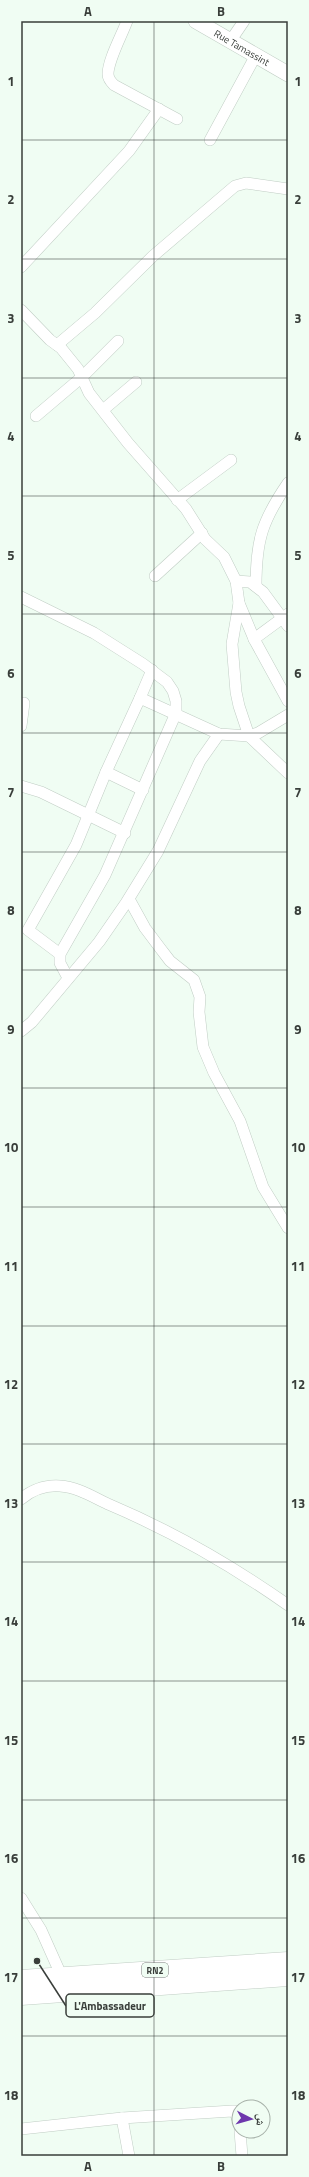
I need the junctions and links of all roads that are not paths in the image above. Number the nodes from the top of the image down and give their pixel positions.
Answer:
1 (127, 21) edge
2 (196, 21) edge
3 (244, 21) edge
4 (230, 40) junction
5 (256, 55) junction
6 (288, 74) edge
7 (159, 109) junction
8 (177, 119) dead end
9 (210, 140) dead end
10 (288, 190) edge
11 (21, 267) edge
12 (21, 310) edge
13 (118, 342) dead end
14 (57, 345) junction
15 (82, 377) junction
16 (136, 382) dead end
17 (103, 410) junction
18 (36, 416) dead end
19 (231, 460) dead end
20 (288, 483) edge
21 (177, 500) junction
22 (202, 534) junction
23 (155, 576) dead end
24 (236, 582) junction
25 (256, 586) junction
26 (21, 598) edge
27 (239, 603) junction
28 (286, 619) edge
29 (254, 639) junction
30 (152, 670) junction
31 (140, 698) junction
32 (288, 701) edge
33 (24, 703) dead end
34 (176, 713) junction
35 (288, 715) edge
36 (21, 726) edge
37 (219, 734) junction
38 (249, 736) junction
39 (106, 772) junction
40 (288, 773) edge
41 (21, 786) edge
42 (143, 790) junction
43 (87, 815) junction
44 (125, 833) junction
45 (129, 898) junction
46 (25, 928) edge
47 (60, 954) junction
48 (68, 978) junction
49 (21, 1031) edge
50 (288, 1228) edge
51 (21, 1500) edge
52 (288, 1605) edge
53 (21, 1898) edge
54 (288, 1961) edge
55 (62, 1977) junction
56 (288, 1978) edge
57 (21, 1979) edge
58 (21, 1996) edge
59 (231, 2111) edge
60 (122, 2118) junction
61 (21, 2128) edge
62 (241, 2139) edge
63 (128, 2156) edge
64 (242, 2156) edge

1 - 7 street
2 - 4 main road, Rue Tamassint
3 - 4 street
4 - 5 main road, Rue Tamassint
5 - 6 main road, Rue Tamassint
5 - 9 street
7 - 8 street
7 - 11 street
10 - 14 street
12 - 14 street
13 - 15 street
14 - 15 street
15 - 17 street
15 - 18 street
16 - 17 street
17 - 21 street
19 - 21 street
20 - 25 street
21 - 22 street
22 - 23 street
22 - 24 street
24 - 25 street
24 - 27 street
25 - 28 street
26 - 30 street
27 - 29 street
27 - 38 street
28 - 29 street
29 - 32 street
30 - 31 street
30 - 34 street
31 - 34 street
31 - 39 street
33 - 36 street
34 - 37 street
34 - 42 street
35 - 38 street
37 - 38 street
37 - 45 street
38 - 40 street
39 - 42 street
39 - 43 street
41 - 43 street
42 - 44 street
43 - 44 street
43 - 46 street
44 - 47 street
45 - 48 street
45 - 50 street
46 - 47 street
47 - 48 street
48 - 49 street
51 - 52 street
53 - 55 street
54 - 55 highway, RN2
55 - 57 highway, RN2
56 - 58 highway, RN2
59 - 60 street
60 - 61 street
60 - 63 street
62 - 64 street

